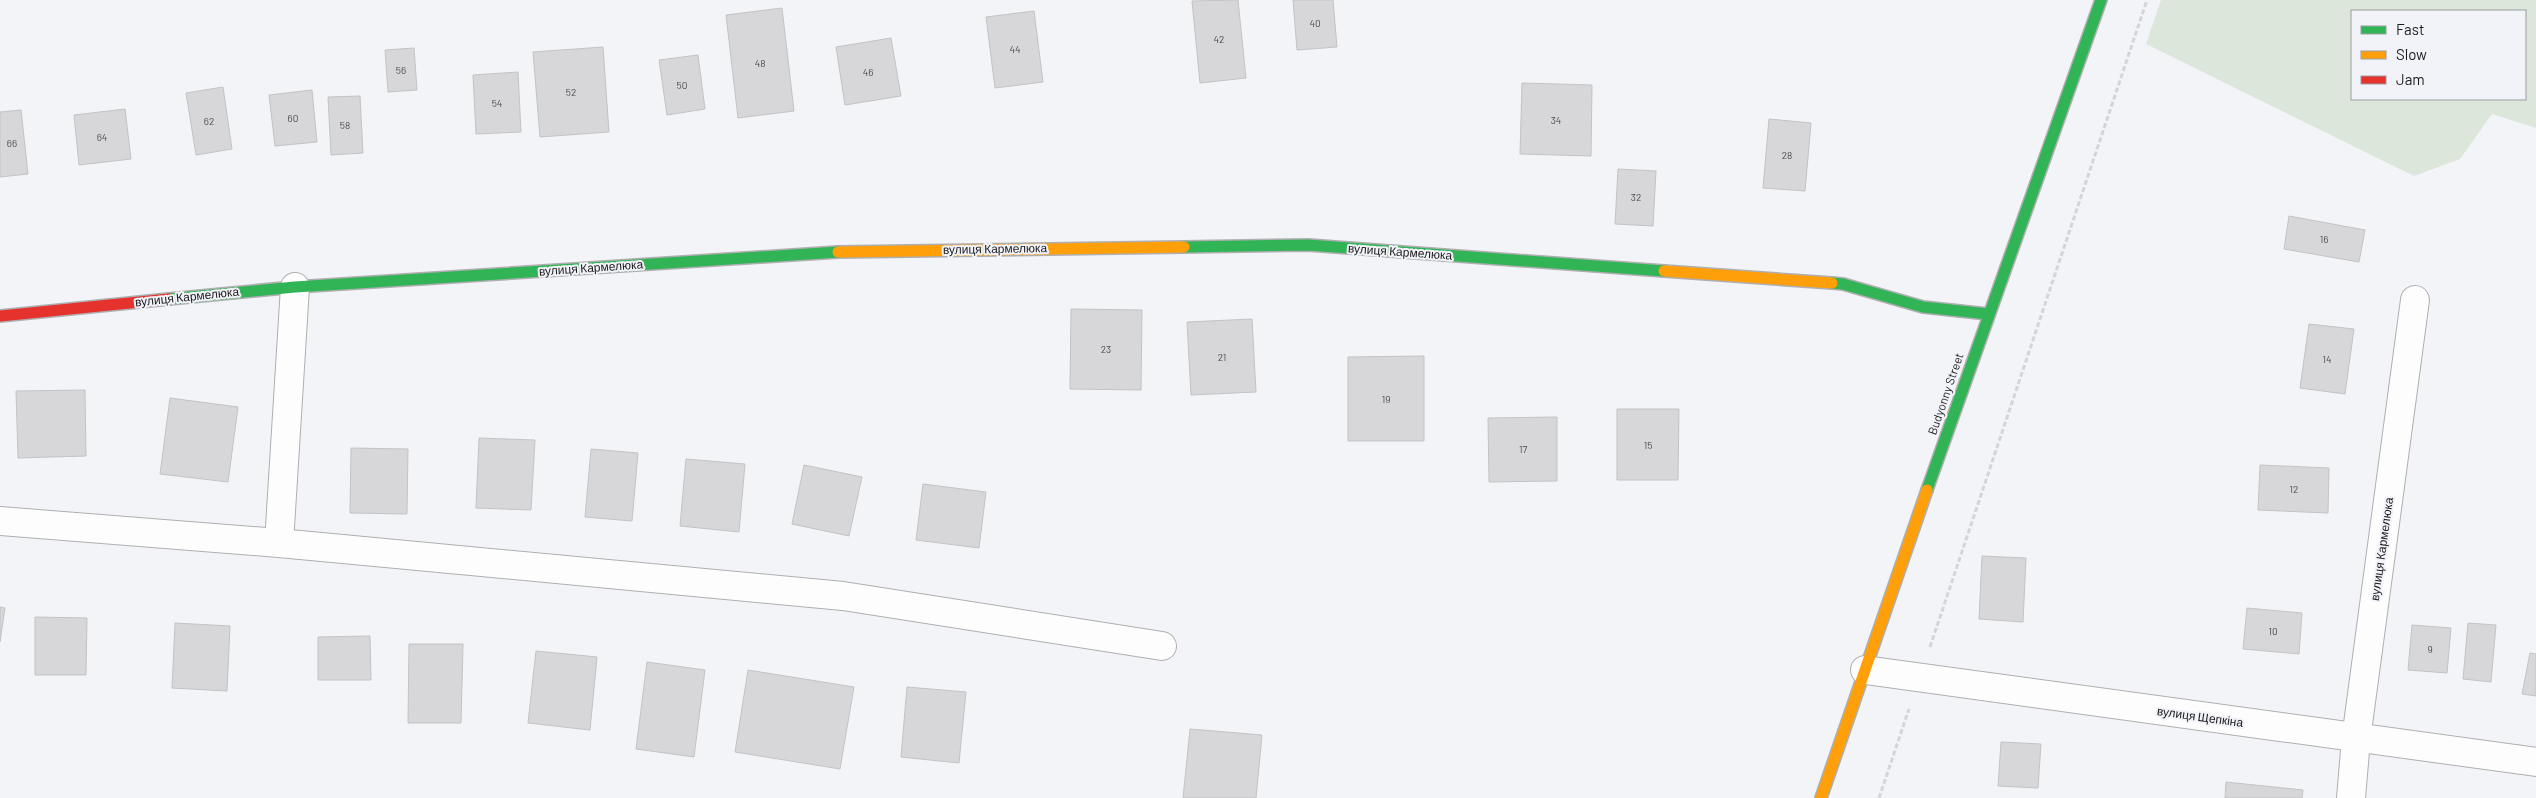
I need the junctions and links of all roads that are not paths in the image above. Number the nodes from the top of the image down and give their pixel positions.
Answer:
1 (2101, 0) edge
2 (295, 286) junction
3 (2415, 300) dead end
4 (1988, 314) junction
5 (0, 316) edge
6 (0, 521) edge
7 (279, 543) junction
8 (1162, 646) dead end
9 (1865, 670) junction
10 (2356, 739) junction
11 (2536, 762) edge
12 (1820, 798) edge
13 (2351, 798) edge

1 - 4 street, Budyonny Street
2 - 4 street, вулиця Кармелюка
2 - 5 street, вулиця Кармелюка
2 - 7 street
3 - 10 street, вулиця Кармелюка
4 - 9 street, Budyonny Street
6 - 7 street
7 - 8 street
9 - 10 street, вулиця Щепкіна
9 - 12 street, Budyonny Street
10 - 11 street, вулиця Щепкіна
10 - 13 street, вулиця Кармелюка

